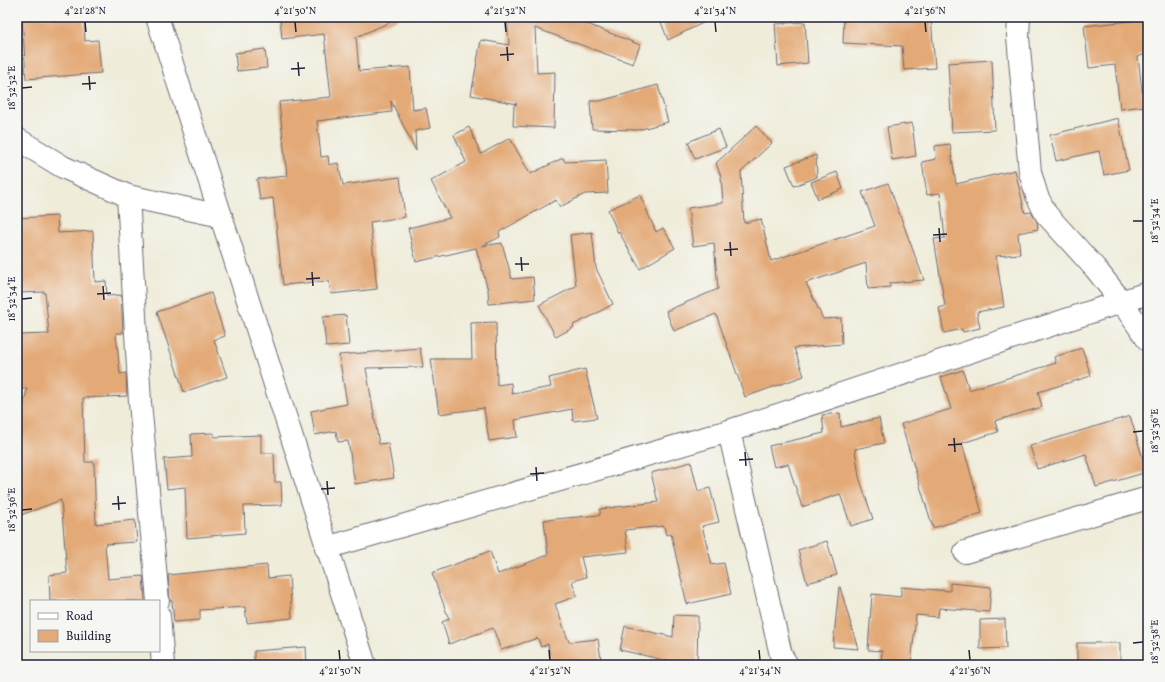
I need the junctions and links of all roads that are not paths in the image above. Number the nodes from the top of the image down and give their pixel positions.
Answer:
1 (157, 17) edge
2 (1019, 17) edge
3 (17, 139) edge
4 (128, 196) junction
5 (222, 216) junction
6 (1148, 293) edge
7 (1121, 301) junction
8 (1148, 340) edge
9 (729, 431) junction
10 (1148, 498) edge
11 (326, 548) junction
12 (965, 552) dead end
13 (158, 600) edge
14 (160, 628) edge
15 (163, 665) edge
16 (365, 665) edge
17 (787, 665) edge

1 - 5 street
2 - 7 street
3 - 4 street
4 - 5 street
4 - 13 street
5 - 11 street
6 - 7 street
7 - 8 street
7 - 9 street
9 - 11 street
9 - 17 street
10 - 12 street
11 - 16 street
14 - 15 street

